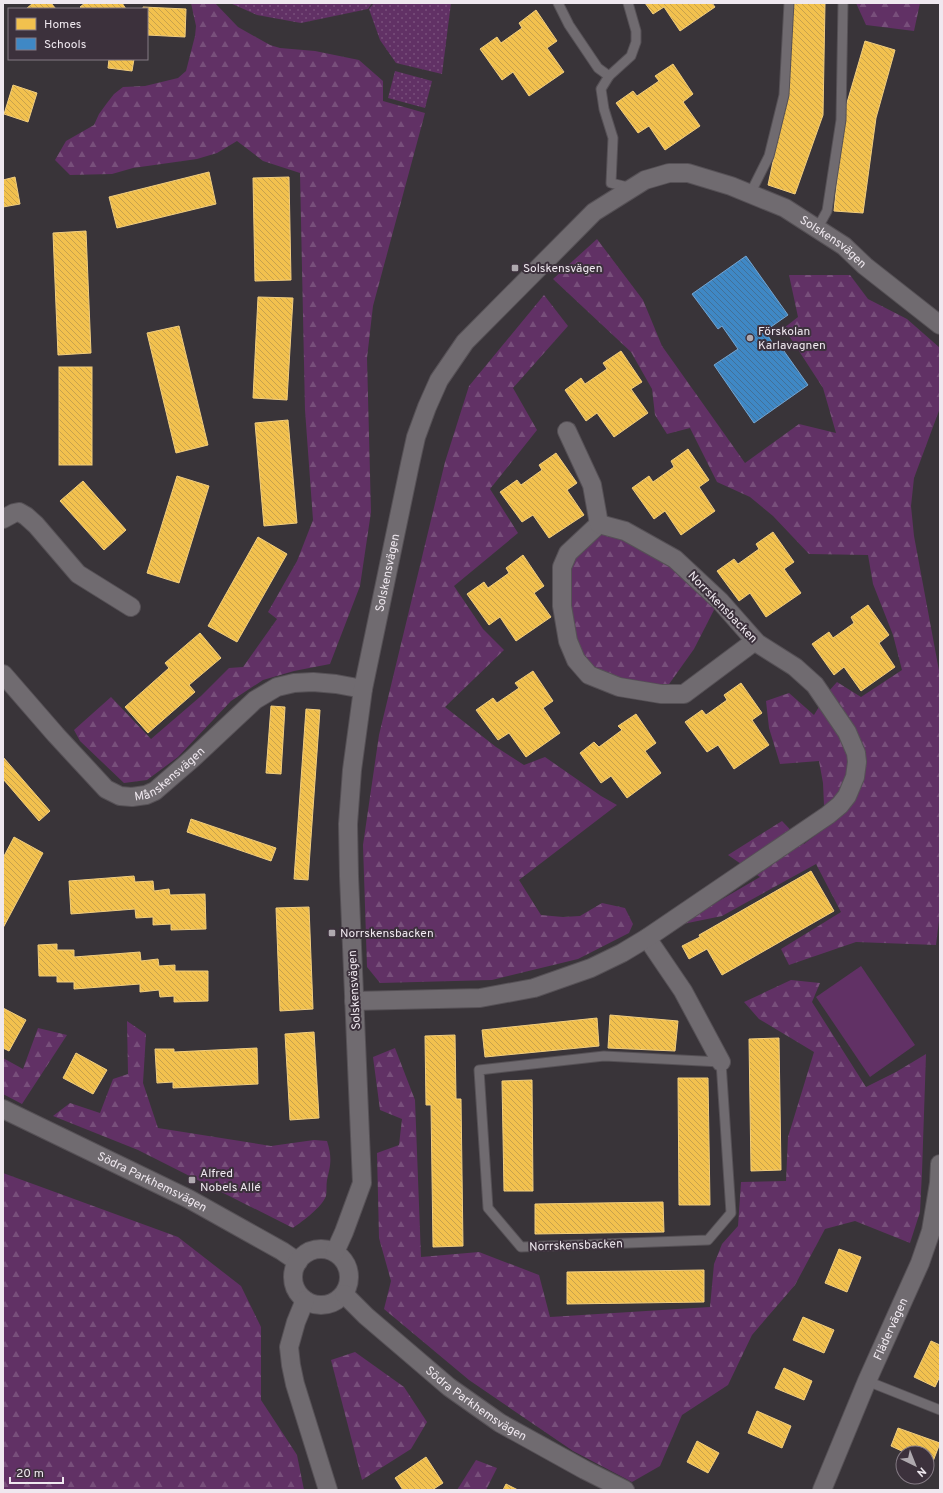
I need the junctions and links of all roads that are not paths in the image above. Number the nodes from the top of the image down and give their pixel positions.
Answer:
1 (558, 3) edge
2 (628, 3) edge
3 (788, 3) edge
4 (843, 3) edge
5 (609, 76) junction
6 (632, 188) junction
7 (750, 194) junction
8 (817, 229) junction
9 (940, 325) edge
10 (567, 431) dead end
11 (3, 519) edge
12 (599, 524) junction
13 (131, 607) dead end
14 (755, 641) junction
15 (3, 674) edge
16 (363, 689) junction
17 (647, 938) junction
18 (354, 1001) junction
19 (721, 1062) junction
20 (3, 1108) edge
21 (940, 1164) edge
22 (940, 1183) edge
23 (335, 1252) junction
24 (298, 1262) junction
25 (344, 1294) junction
26 (305, 1300) junction
27 (867, 1381) junction
28 (940, 1410) edge
29 (328, 1490) edge
30 (625, 1490) edge
31 (822, 1490) edge

1 - 5 lane
2 - 5 lane
3 - 7 lane
4 - 8 lane
5 - 6 lane
6 - 7 street, Solskensvägen
6 - 16 street, Solskensvägen
7 - 8 street, Solskensvägen
8 - 9 street, Solskensvägen
10 - 12 street
11 - 13 street
12 - 14 street, Norrskensbacken
12 - 14 street
14 - 17 street, Norrskensbacken
15 - 16 street, Månskensvägen
16 - 18 street, Solskensvägen
17 - 18 street, Norrskensbacken
17 - 19 street, Norrskensbacken
18 - 23 street, Solskensvägen
19 - 19 lane, Norrskensbacken
20 - 24 street, Södra Parkhemsvägen
21 - 22 street, Flädervägen
22 - 27 street, Flädervägen
23 - 24 street
23 - 25 street
24 - 26 street
25 - 26 street
25 - 30 street, Södra Parkhemsvägen
26 - 29 street
27 - 28 lane
27 - 31 street, Flädervägen

